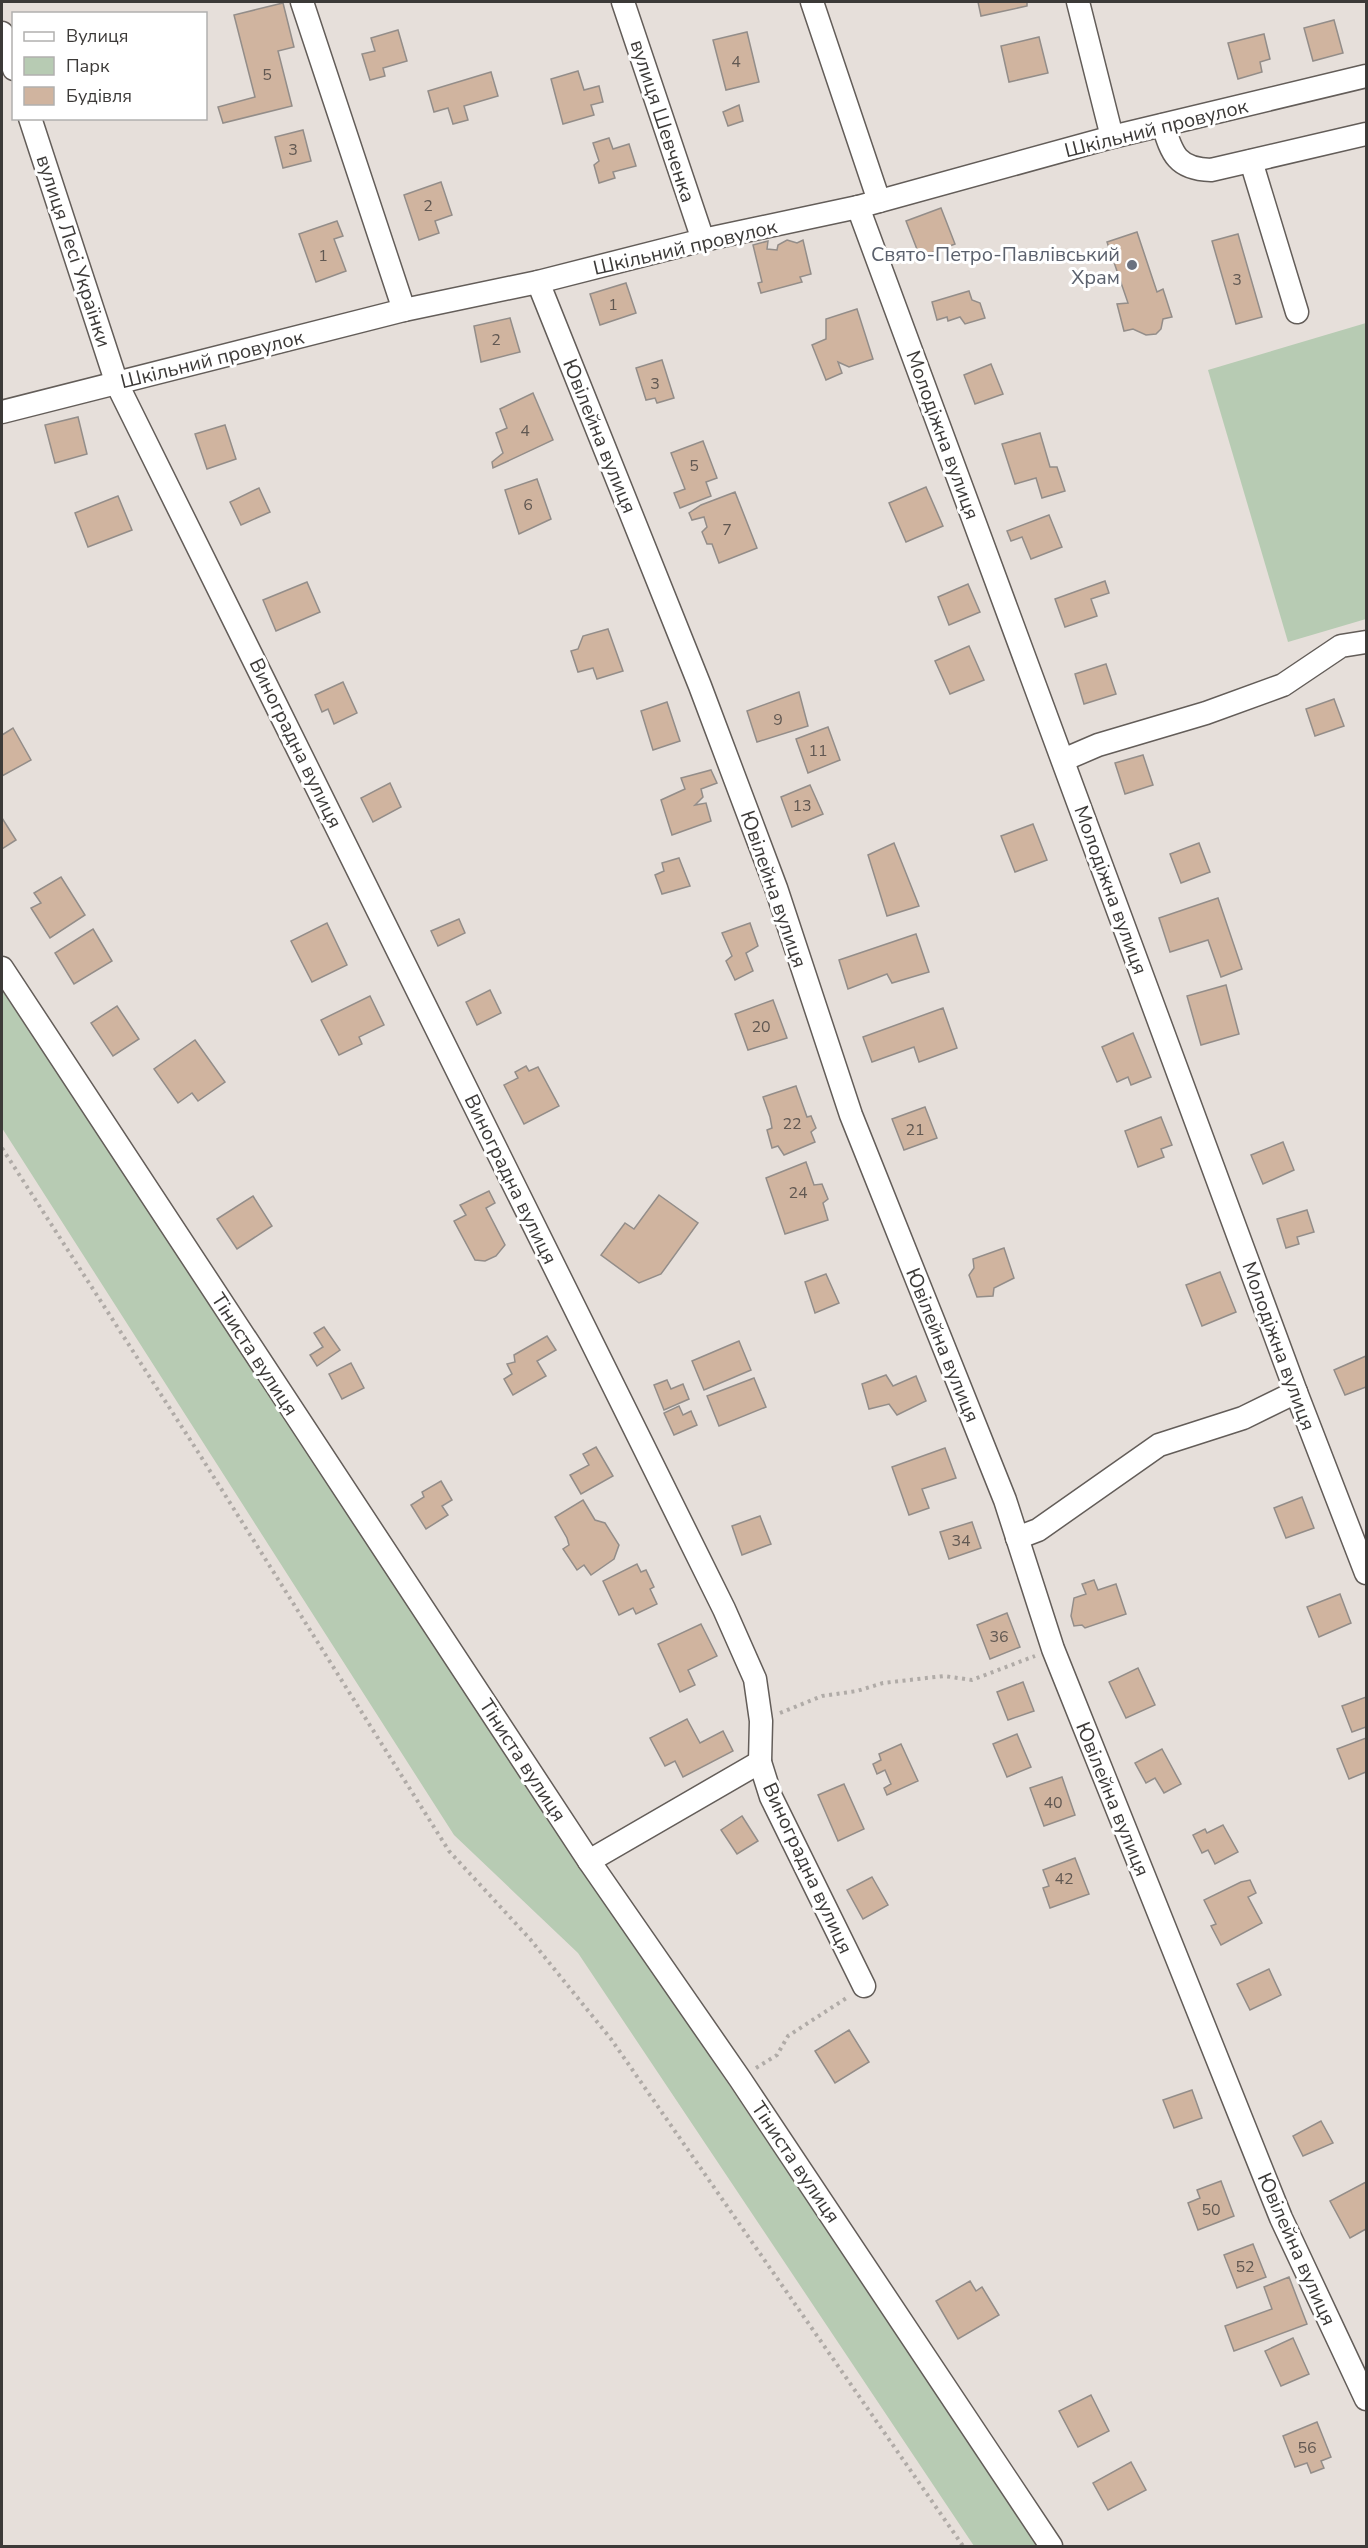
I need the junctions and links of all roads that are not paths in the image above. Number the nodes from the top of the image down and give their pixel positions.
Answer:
1 (302, 2) edge
2 (623, 2) edge
3 (812, 2) edge
4 (1078, 2) edge
5 (2, 33) edge
6 (12, 63) edge
7 (1366, 76) edge
8 (31, 120) edge
9 (1162, 125) junction
10 (1366, 134) edge
11 (1112, 137) junction
12 (1251, 161) junction
13 (868, 204) junction
14 (703, 240) junction
15 (538, 282) junction
16 (405, 310) junction
17 (1297, 312) dead end
18 (117, 384) junction
19 (2, 412) edge
20 (1361, 648) edge
21 (1064, 760) junction
22 (2, 968) edge
23 (1296, 1392) junction
24 (1017, 1538) junction
25 (1366, 1573) edge
26 (760, 1762) junction
27 (589, 1861) junction
28 (864, 1986) road end
29 (1366, 2399) edge
30 (1051, 2547) edge

1 - 16 street
2 - 14 street, вулиця Шевченка
3 - 13 street, Молодіжна вулиця
4 - 11 street
5 - 6 street
7 - 9 street, Шкільний провулок
8 - 18 street, вулиця Лесі Українки
9 - 11 street, Шкільний провулок
9 - 12 street
10 - 12 street
11 - 13 street, Шкільний провулок
12 - 17 street
13 - 14 street, Шкільний провулок
13 - 21 street, Молодіжна вулиця
14 - 15 street, Шкільний провулок
15 - 16 street, Шкільний провулок
15 - 24 street, Ювілейна вулиця
16 - 18 street, Шкільний провулок
18 - 19 street, Шкільний провулок
18 - 26 street, Виноградна вулиця
20 - 21 street
21 - 23 street, Молодіжна вулиця
22 - 27 street, Тіниста вулиця
23 - 24 street
23 - 25 street, Молодіжна вулиця
24 - 29 street, Ювілейна вулиця
26 - 27 street
26 - 28 street, Виноградна вулиця
27 - 30 street, Тіниста вулиця

